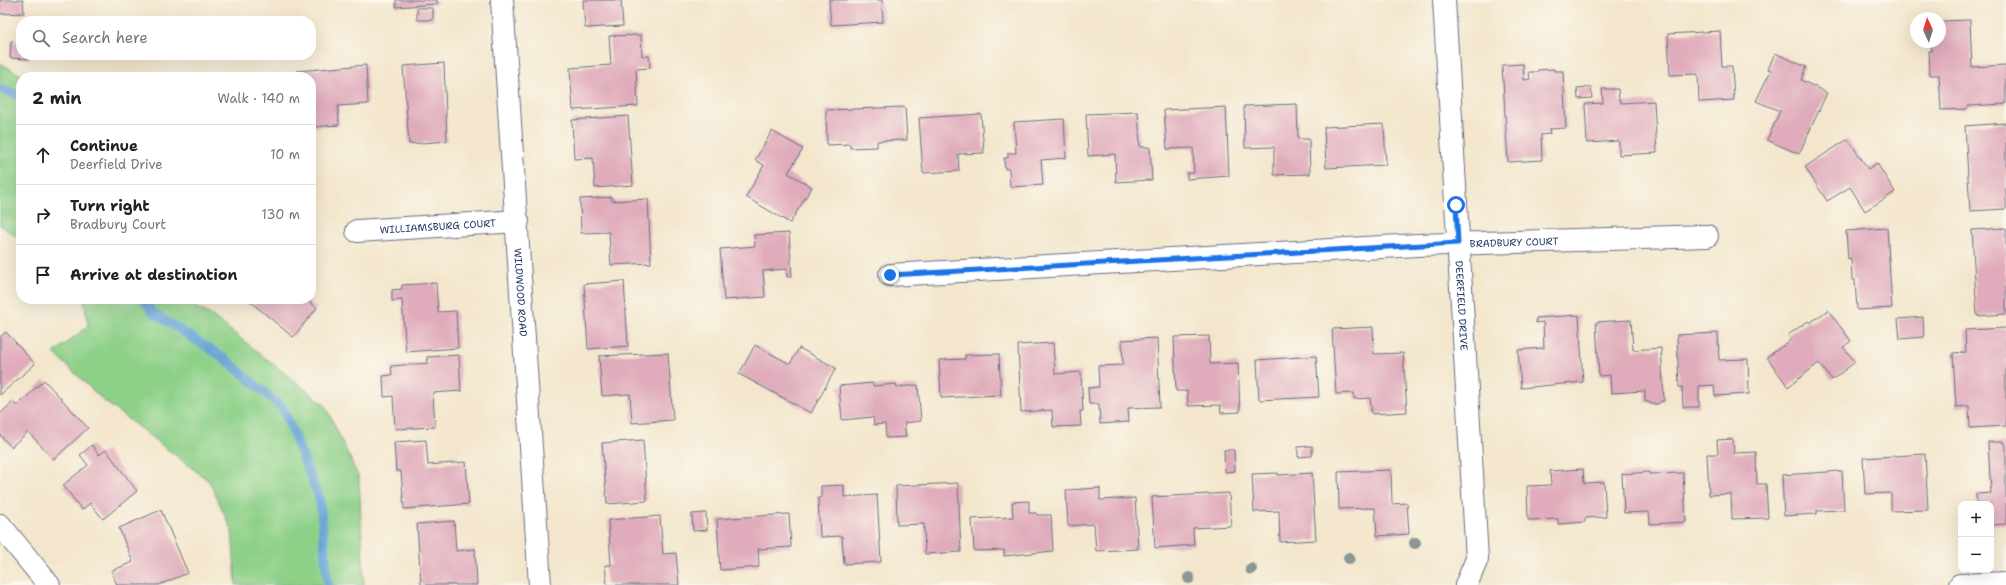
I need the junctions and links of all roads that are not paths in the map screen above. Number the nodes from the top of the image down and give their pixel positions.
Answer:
1 (502, 0) edge
2 (1444, 0) edge
3 (518, 221) junction
4 (357, 230) dead end
5 (1707, 236) dead end
6 (1458, 243) junction
7 (890, 275) dead end
8 (0, 525) edge
9 (2006, 583) edge
10 (49, 585) edge
11 (540, 585) edge
12 (1466, 585) edge
13 (1960, 585) edge

1 - 3 street, WILDWOOD ROAD
2 - 6 street, DEERFIELD DRIVE
3 - 4 street, WILLIAMSBURG COURT
3 - 11 street, WILDWOOD ROAD
5 - 6 street, BRADBURY COURT
6 - 7 street, BRADBURY COURT
6 - 12 street, DEERFIELD DRIVE
8 - 10 street
9 - 13 street

